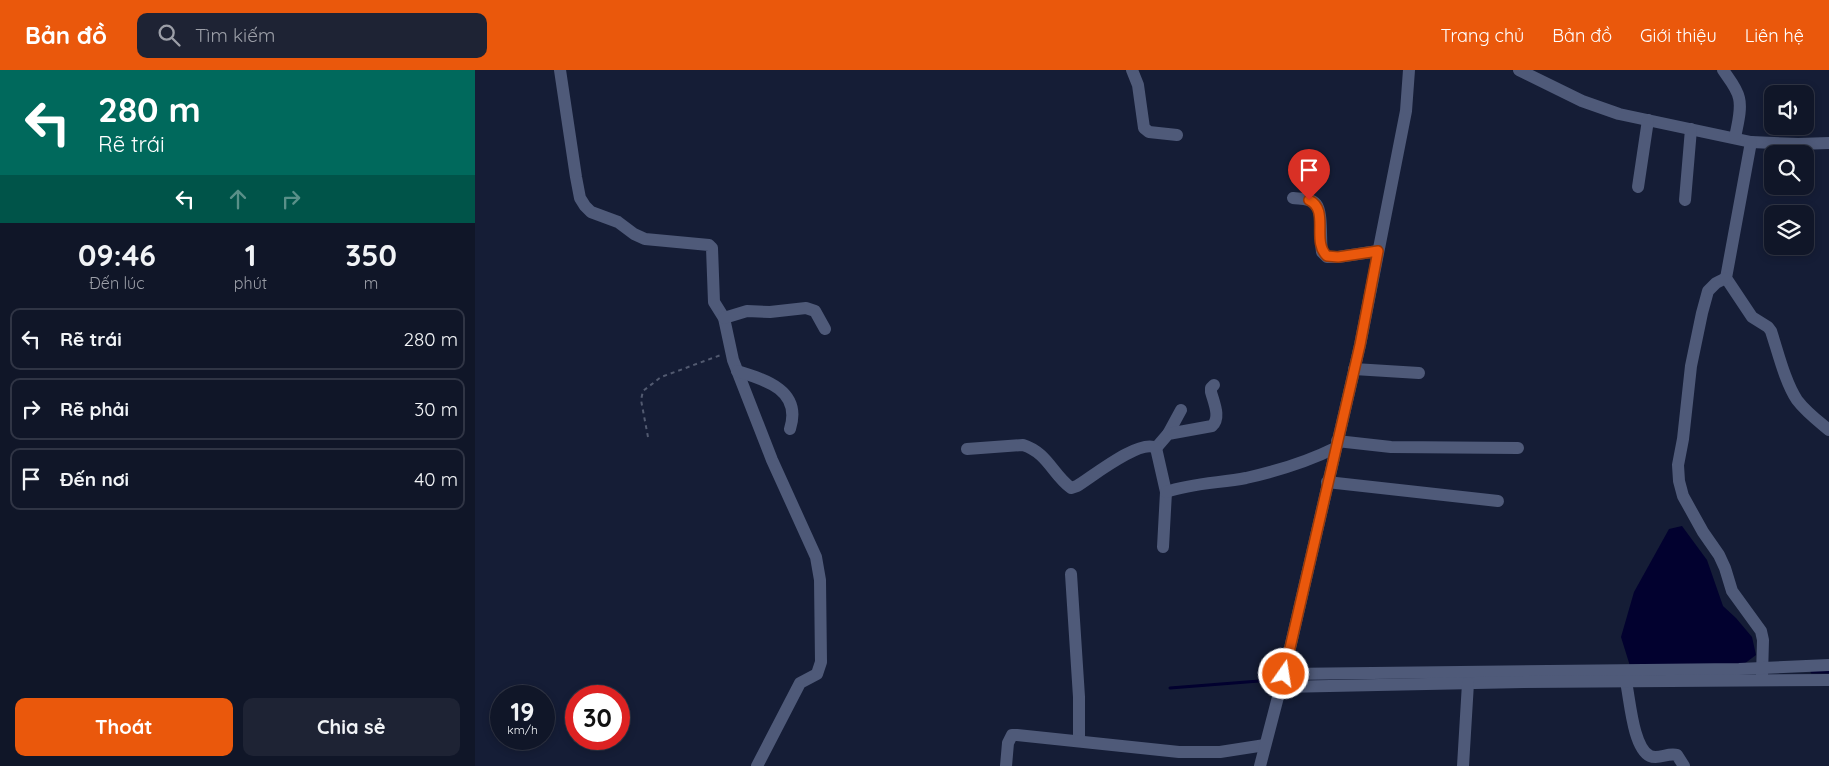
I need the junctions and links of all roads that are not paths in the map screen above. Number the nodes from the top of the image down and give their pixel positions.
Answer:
1 (560, 70) edge
2 (1132, 70) edge
3 (1409, 70) edge
4 (1519, 70) edge
5 (1723, 70) edge
6 (1648, 120) junction
7 (1691, 129) junction
8 (1177, 135) dead end
9 (1735, 138) junction
10 (1751, 142) junction
11 (1829, 143) edge
12 (1638, 187) dead end
13 (1293, 198) dead end
14 (1685, 200) dead end
15 (1378, 251) junction
16 (1726, 278) junction
17 (724, 318) junction
18 (825, 329) dead end
19 (1354, 369) junction
20 (737, 371) junction
21 (1419, 373) dead end
22 (1214, 385) dead end
23 (1181, 410) dead end
24 (790, 429) dead end
25 (1829, 430) edge
26 (1168, 434) junction
27 (1336, 445) junction
28 (1156, 448) junction
29 (1518, 448) dead end
30 (967, 449) dead end
31 (1327, 482) junction
32 (1166, 492) junction
33 (1499, 501) dead end
34 (1163, 547) dead end
35 (1071, 574) dead end
36 (1829, 665) edge
37 (1284, 674) junction
38 (1761, 674) junction
39 (1829, 680) edge
40 (1626, 682) junction
41 (1468, 683) junction
42 (1281, 687) junction
43 (1079, 741) junction
44 (1265, 745) junction
45 (757, 766) edge
46 (1006, 766) edge
47 (1260, 766) edge
48 (1463, 766) edge
49 (1683, 766) edge

1 - 17 street
2 - 8 street
3 - 15 street
4 - 6 street
5 - 9 street
6 - 7 street
6 - 12 street
7 - 9 street
7 - 14 street
9 - 10 street
10 - 11 street
10 - 16 street
13 - 15 street
15 - 19 street
16 - 25 street
16 - 38 street
17 - 18 street
17 - 20 street
19 - 21 street
19 - 27 street
20 - 24 street
20 - 45 street
22 - 26 street
23 - 26 street
26 - 28 street
27 - 29 street
27 - 31 street
27 - 32 street
28 - 30 street
28 - 32 street
31 - 33 street
31 - 37 street
32 - 34 street
35 - 43 street
36 - 38 street
37 - 38 street
37 - 42 street
38 - 39 street
38 - 40 street
40 - 41 street
40 - 49 street
41 - 42 street
41 - 48 street
42 - 44 street
43 - 44 street
43 - 46 street
44 - 47 street

